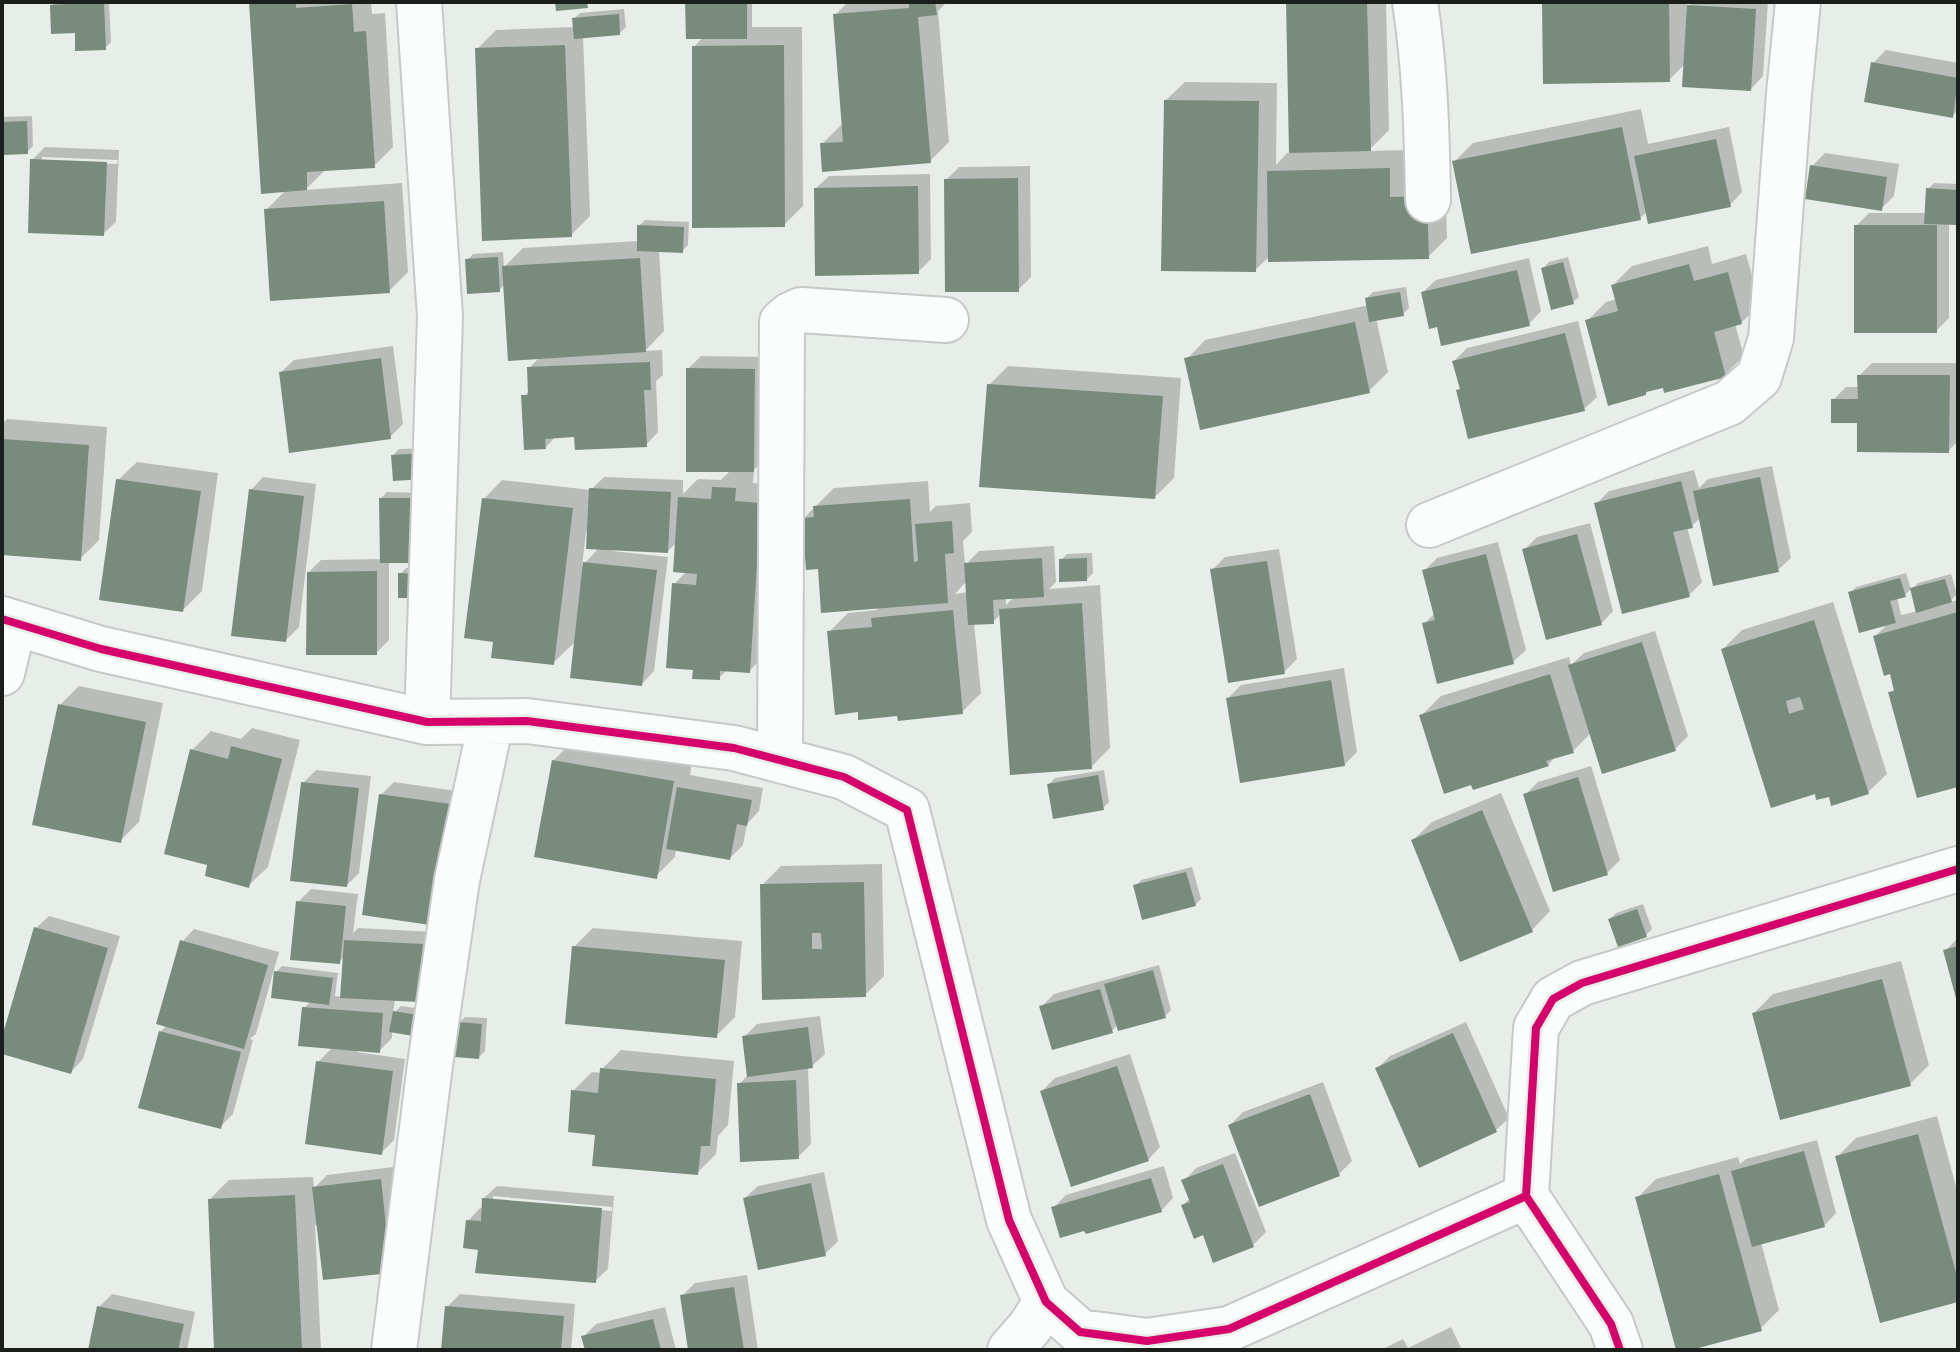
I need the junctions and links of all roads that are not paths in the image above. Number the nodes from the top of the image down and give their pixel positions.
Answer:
1 (419, 2) edge
2 (1415, 2) edge
3 (1798, 2) edge
4 (1428, 200) dead end
5 (946, 320) dead end
6 (1429, 525) dead end
7 (8, 621) edge
8 (2, 673) edge
9 (427, 722) junction
10 (491, 722) junction
11 (780, 760) junction
12 (1958, 869) edge
13 (1526, 1196) junction
14 (1046, 1302) junction
15 (394, 1350) edge
16 (1010, 1350) edge
17 (1620, 1350) edge

1 - 9 street
2 - 4 street
3 - 6 street
5 - 11 street
7 - 8 street
7 - 9 street
9 - 10 street
10 - 11 street
10 - 15 street
11 - 14 street
12 - 13 street
13 - 14 street
13 - 17 street
14 - 16 street

